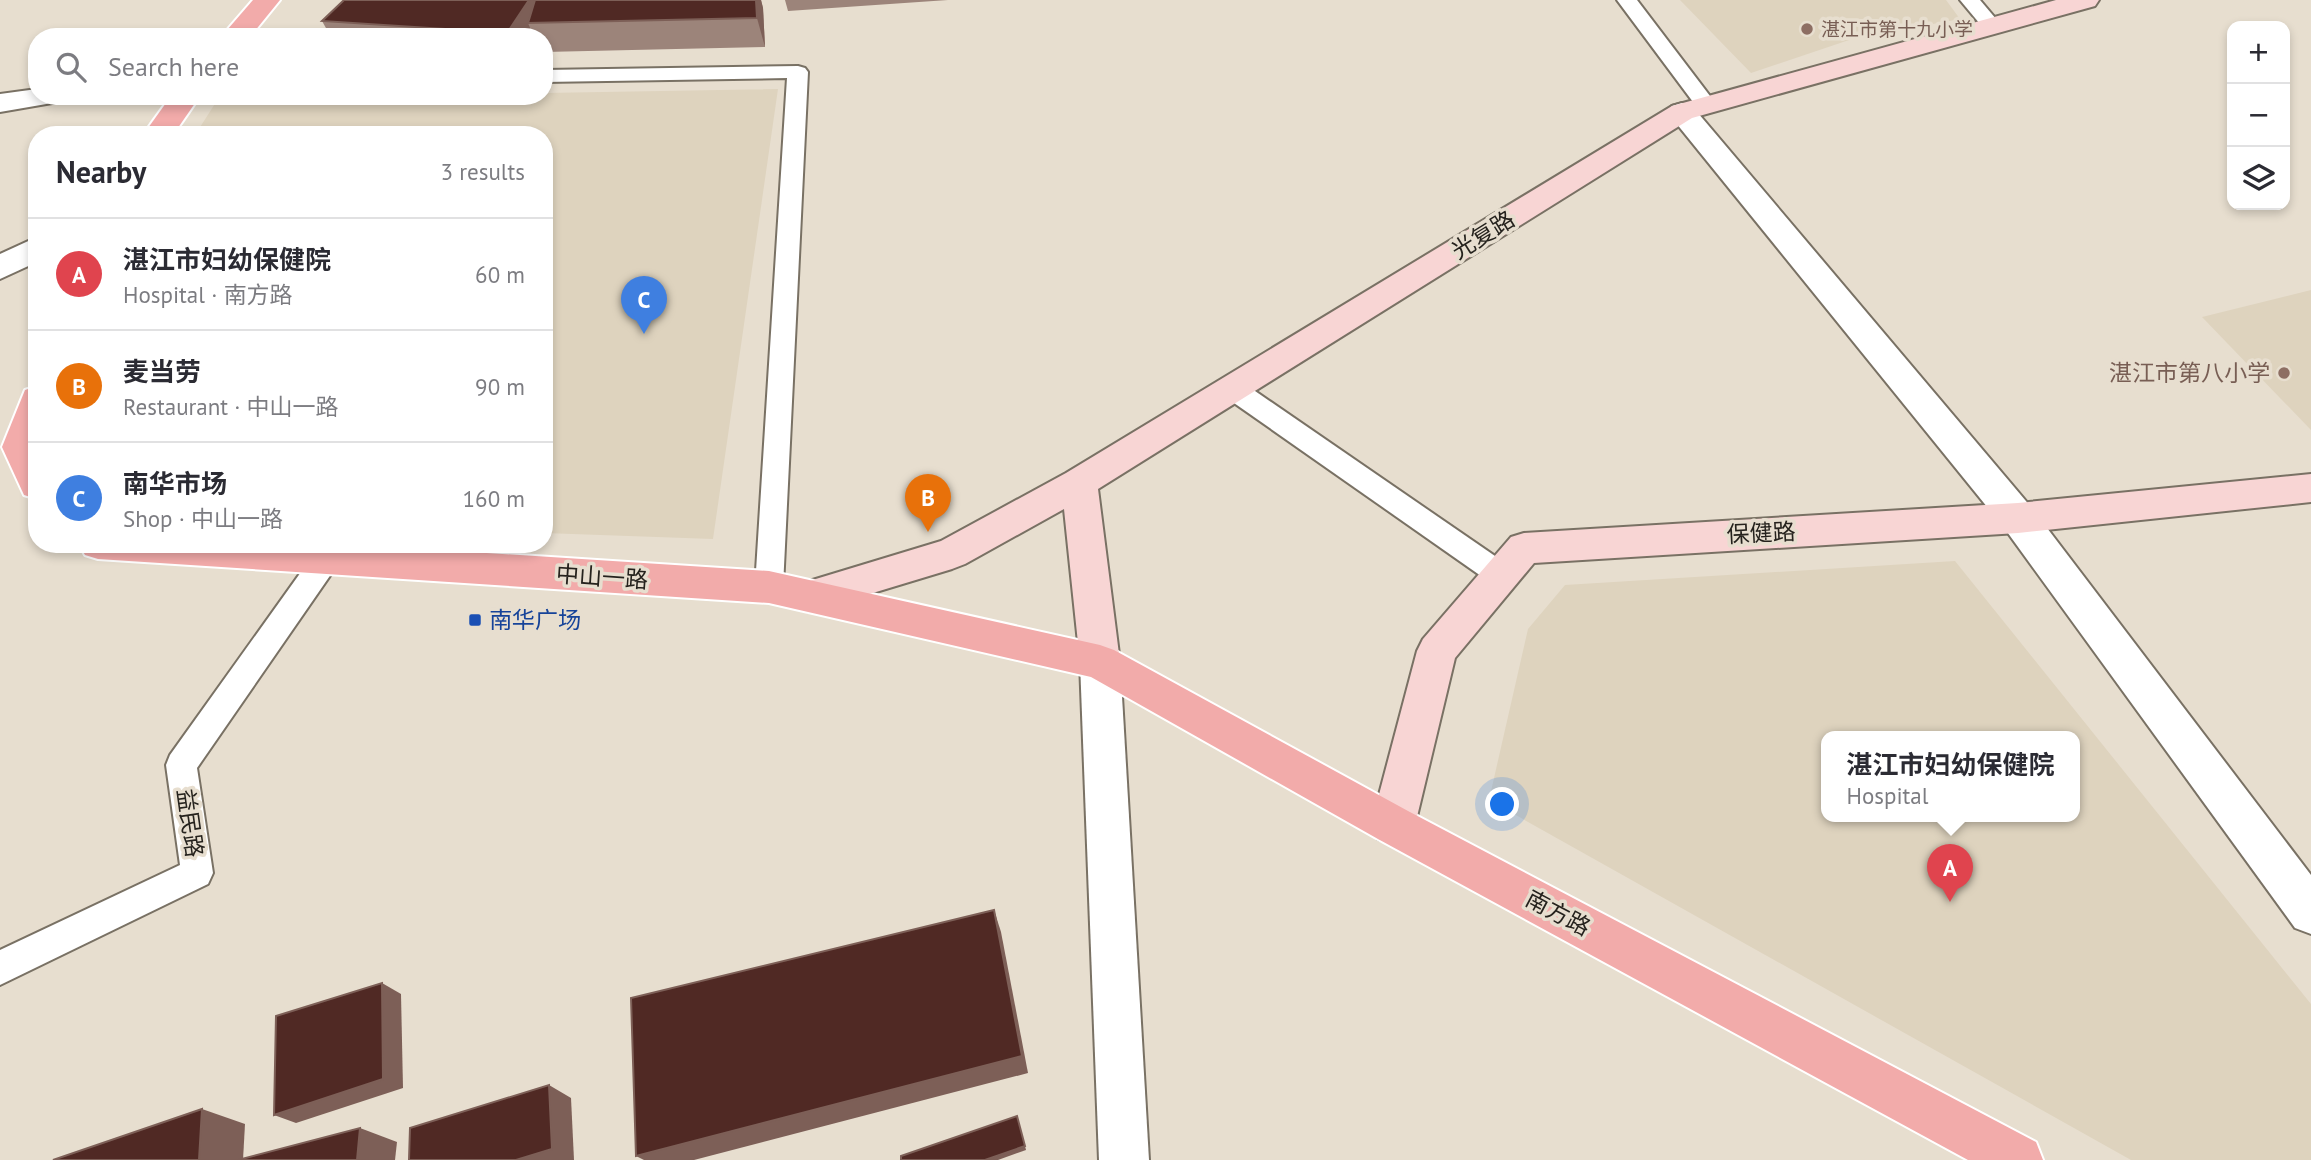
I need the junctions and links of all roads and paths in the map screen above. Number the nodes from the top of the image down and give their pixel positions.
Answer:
1 (267, 0) edge
2 (1627, 0) edge
3 (1970, 0) edge
4 (2086, 0) edge
5 (1992, 26) junction
6 (243, 28) edge
7 (553, 76) edge
8 (28, 98) edge
9 (2, 101) edge
10 (180, 105) edge
11 (1694, 108) junction
12 (164, 126) edge
13 (28, 253) edge
14 (0, 268) edge
15 (1233, 389) junction
16 (28, 424) edge
17 (28, 465) edge
18 (1079, 483) junction
19 (2311, 488) edge
20 (2018, 518) junction
21 (235, 553) edge
22 (326, 559) junction
23 (1501, 575) junction
24 (769, 587) junction
25 (810, 596) junction
26 (1100, 662) junction
27 (1393, 825) junction
28 (2310, 910) edge
29 (0, 968) edge
30 (1124, 1160) edge
31 (2018, 1160) edge

1 - 6 main road
2 - 11 lane
3 - 5 lane
4 - 5 street, 光复路
5 - 11 street, 光复路
7 - 24 lane
8 - 9 street
10 - 12 main road
11 - 15 street, 光复路
11 - 20 street
13 - 14 street
15 - 18 street, 光复路
15 - 23 lane
16 - 17 main road
18 - 25 street, 光复路
18 - 26 street
19 - 20 street, 保健路
20 - 23 street, 保健路
20 - 28 street
21 - 22 main road, 中山一路
22 - 24 main road, 中山一路
22 - 29 lane, 益民路
23 - 27 street, 保健路
24 - 25 main road, 中山一路
25 - 26 main road, 中山一路
26 - 27 main road, 南方路
26 - 30 street
27 - 31 main road, 南方路

